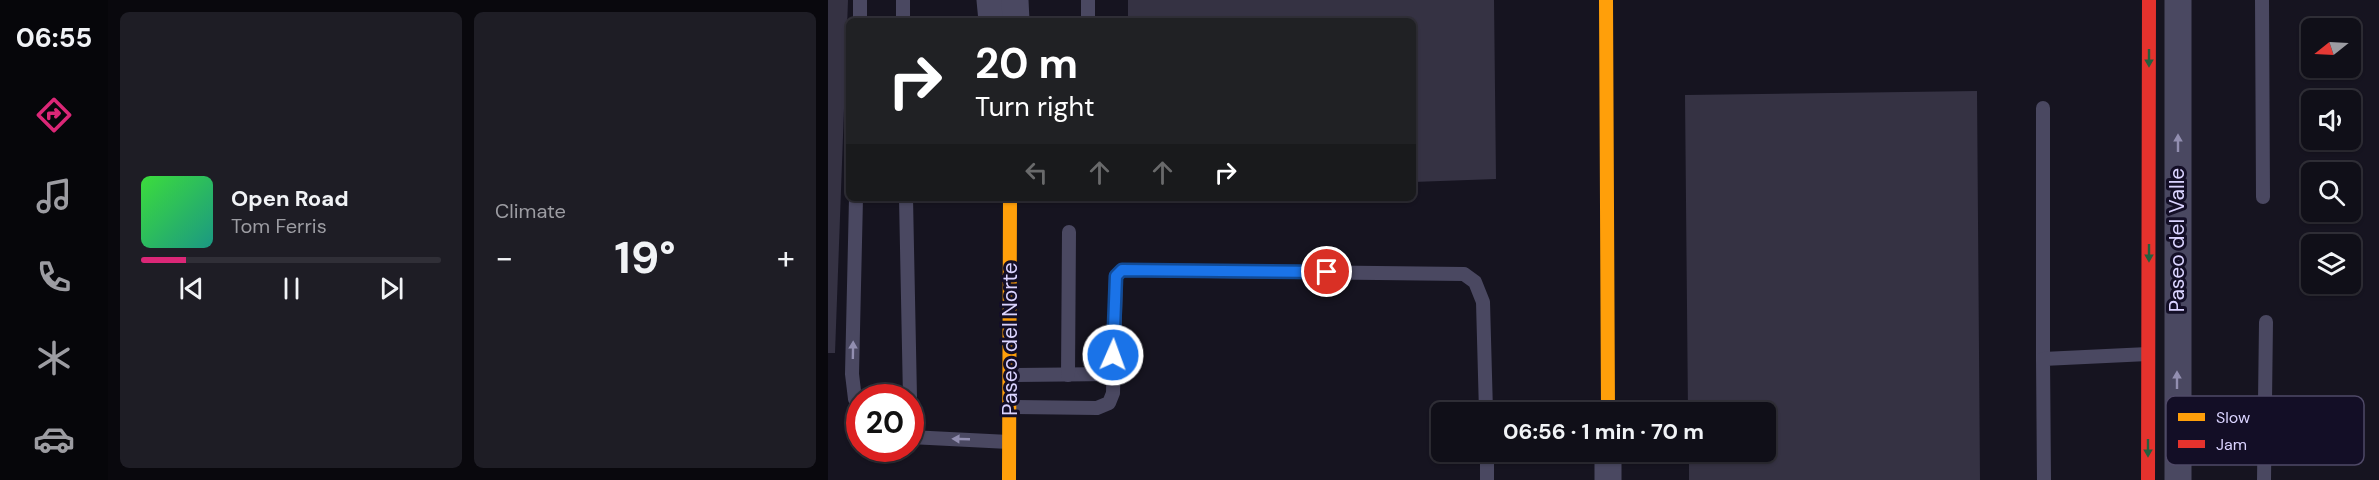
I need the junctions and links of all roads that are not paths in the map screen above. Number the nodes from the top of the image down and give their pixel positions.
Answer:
1 (860, 0) edge
2 (903, 0) edge
3 (990, 0) edge
4 (1015, 0) edge
5 (1088, 0) edge
6 (1606, 0) edge
7 (2149, 0) edge
8 (2178, 0) edge
9 (2262, 0) edge
10 (860, 18) edge
11 (903, 18) edge
12 (992, 18) edge
13 (1016, 18) edge
14 (1088, 18) edge
15 (2043, 108) dead end
16 (2262, 197) dead end
17 (856, 201) edge
18 (906, 201) edge
19 (1010, 201) edge
20 (1069, 231) dead end
21 (2266, 322) dead end
22 (2148, 354) junction
23 (2043, 359) junction
24 (1113, 374) junction
25 (1011, 375) junction
26 (1068, 375) junction
27 (853, 384) edge
28 (910, 384) edge
29 (2177, 396) edge
30 (2265, 396) edge
31 (1486, 402) edge
32 (1608, 402) edge
33 (1011, 407) junction
34 (924, 433) edge
35 (1009, 442) junction
36 (1486, 462) edge
37 (1608, 462) edge
38 (2178, 465) edge
39 (2264, 465) edge
40 (1009, 480) edge
41 (1487, 480) edge
42 (1608, 480) edge
43 (2044, 480) edge
44 (2148, 480) edge
45 (2178, 480) edge
46 (2264, 480) edge

1 - 10 lane
2 - 11 lane
3 - 12 street
4 - 13 street
5 - 14 lane
6 - 32 street
7 -> 22 street, Paseo del Valle
29 -> 8 street, Paseo del Valle
9 - 16 lane
15 - 23 lane
27 -> 17 lane
18 - 28 lane
19 - 25 street, Paseo del Norte
20 - 26 lane
21 - 30 lane
22 - 23 lane
22 -> 44 street, Paseo del Valle
23 - 43 lane
24 - 26 lane
24 - 31 lane
24 - 33 lane
25 - 26 lane
25 - 33 street, Paseo del Norte
33 - 35 street, Paseo del Norte
35 -> 34 lane
35 - 40 street, Paseo del Norte
36 - 41 lane
37 - 42 street
38 - 45 street, Paseo del Valle
39 - 46 lane

